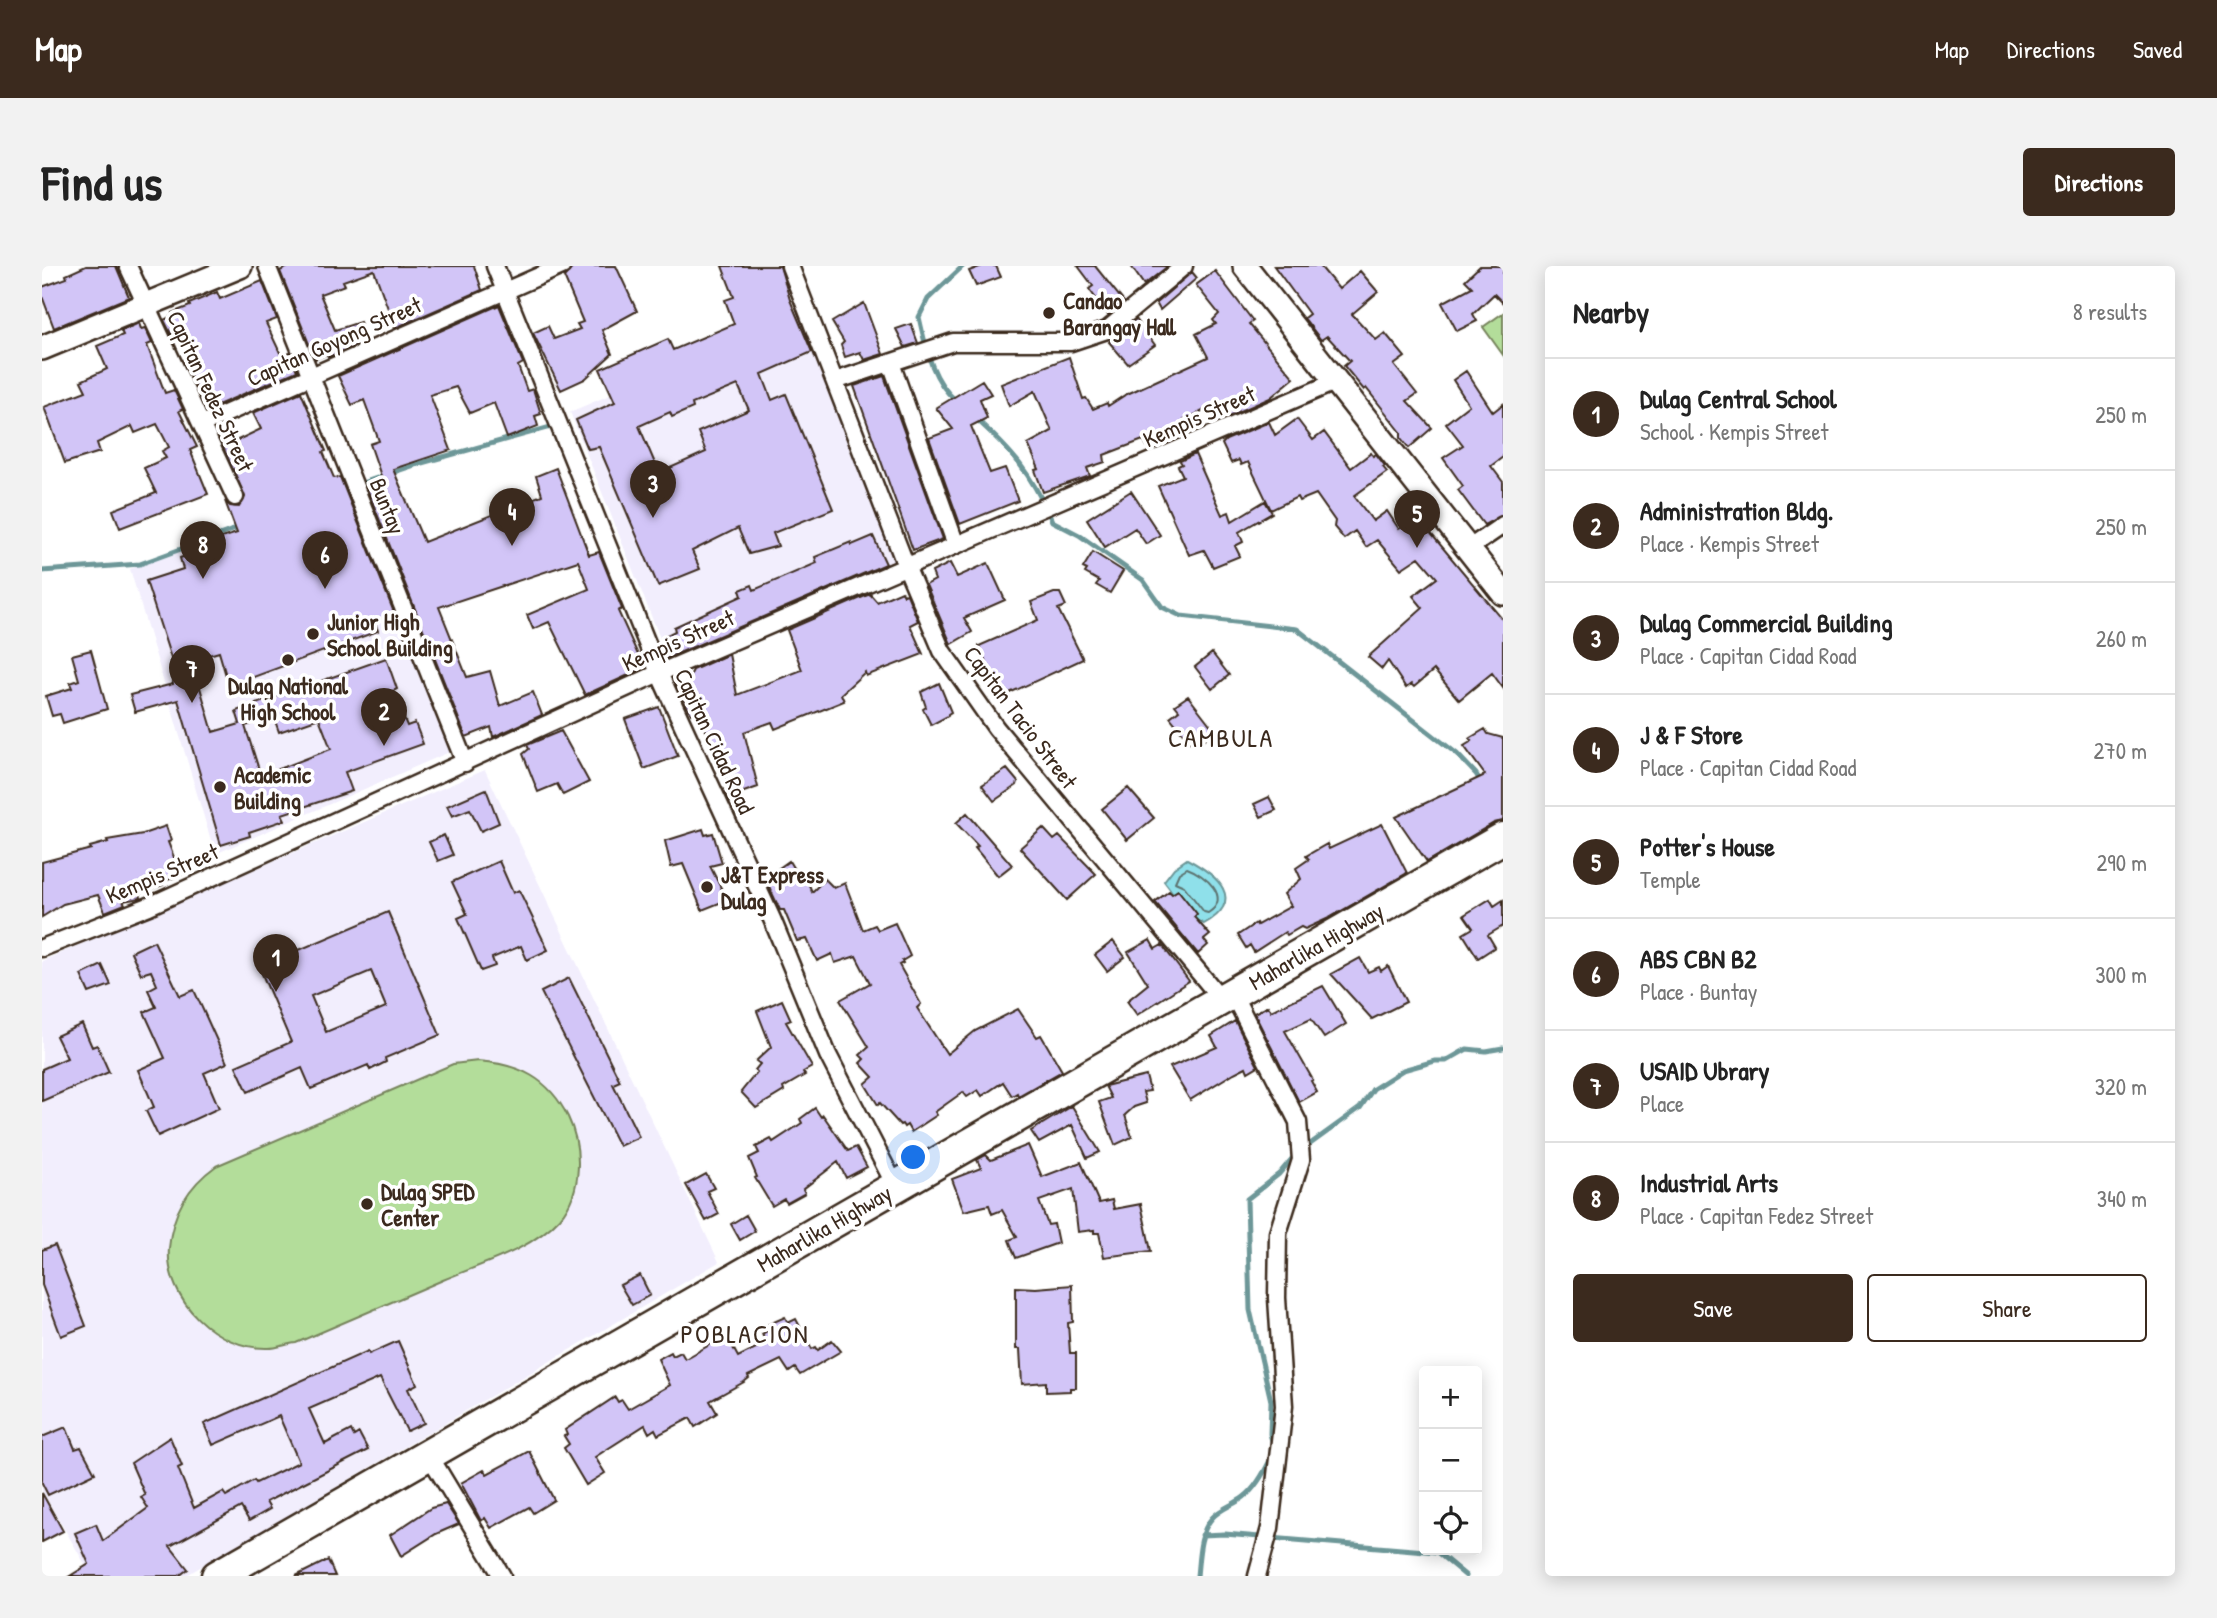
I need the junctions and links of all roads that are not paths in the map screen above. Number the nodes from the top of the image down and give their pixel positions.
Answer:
1 (128, 266) edge
2 (240, 266) edge
3 (267, 266) edge
4 (495, 266) edge
5 (562, 266) edge
6 (790, 266) edge
7 (1184, 266) edge
8 (1245, 266) edge
9 (506, 290) junction
10 (146, 305) junction
11 (42, 348) edge
12 (891, 363) junction
13 (312, 376) junction
14 (835, 381) junction
15 (1337, 381) junction
16 (202, 424) junction
17 (235, 497) dead end
18 (1503, 525) edge
19 (956, 545) junction
20 (1468, 549) junction
21 (906, 566) junction
22 (1503, 593) edge
23 (659, 673) junction
24 (465, 763) junction
25 (1503, 838) edge
26 (42, 948) edge
27 (1227, 997) junction
28 (895, 1188) junction
29 (429, 1455) junction
30 (217, 1576) edge
31 (502, 1576) edge
32 (1256, 1576) edge

1 - 10 street, Capitan Fedez Street
2 - 10 street
3 - 13 street, Buntay
4 - 9 street, Capitan Cidad Road
5 - 9 street, Capitan Goyong Street
6 - 14 street, Capitan Tacio Street
7 - 12 street
8 - 15 street
9 - 13 street, Capitan Goyong Street
9 - 23 street, Capitan Cidad Road
10 - 11 street
10 - 16 street, Capitan Fedez Street
12 - 14 street
12 - 19 street
13 - 16 street, Capitan Goyong Street
13 - 24 street, Buntay
14 - 21 street, Capitan Tacio Street
15 - 19 street, Kempis Street
15 - 20 street
16 - 17 street, Capitan Fedez Street
18 - 20 street
19 - 21 street, Kempis Street
20 - 22 street
21 - 23 street, Kempis Street
21 - 27 street, Capitan Tacio Street
23 - 24 street, Kempis Street
23 - 28 street, Capitan Cidad Road
24 - 26 street, Kempis Street
25 - 27 highway, Maharlika Highway
27 - 28 highway, Maharlika Highway
27 - 32 street, Capitan Tacio Street
28 - 29 highway, Maharlika Highway
29 - 30 highway, Maharlika Highway
29 - 31 street

